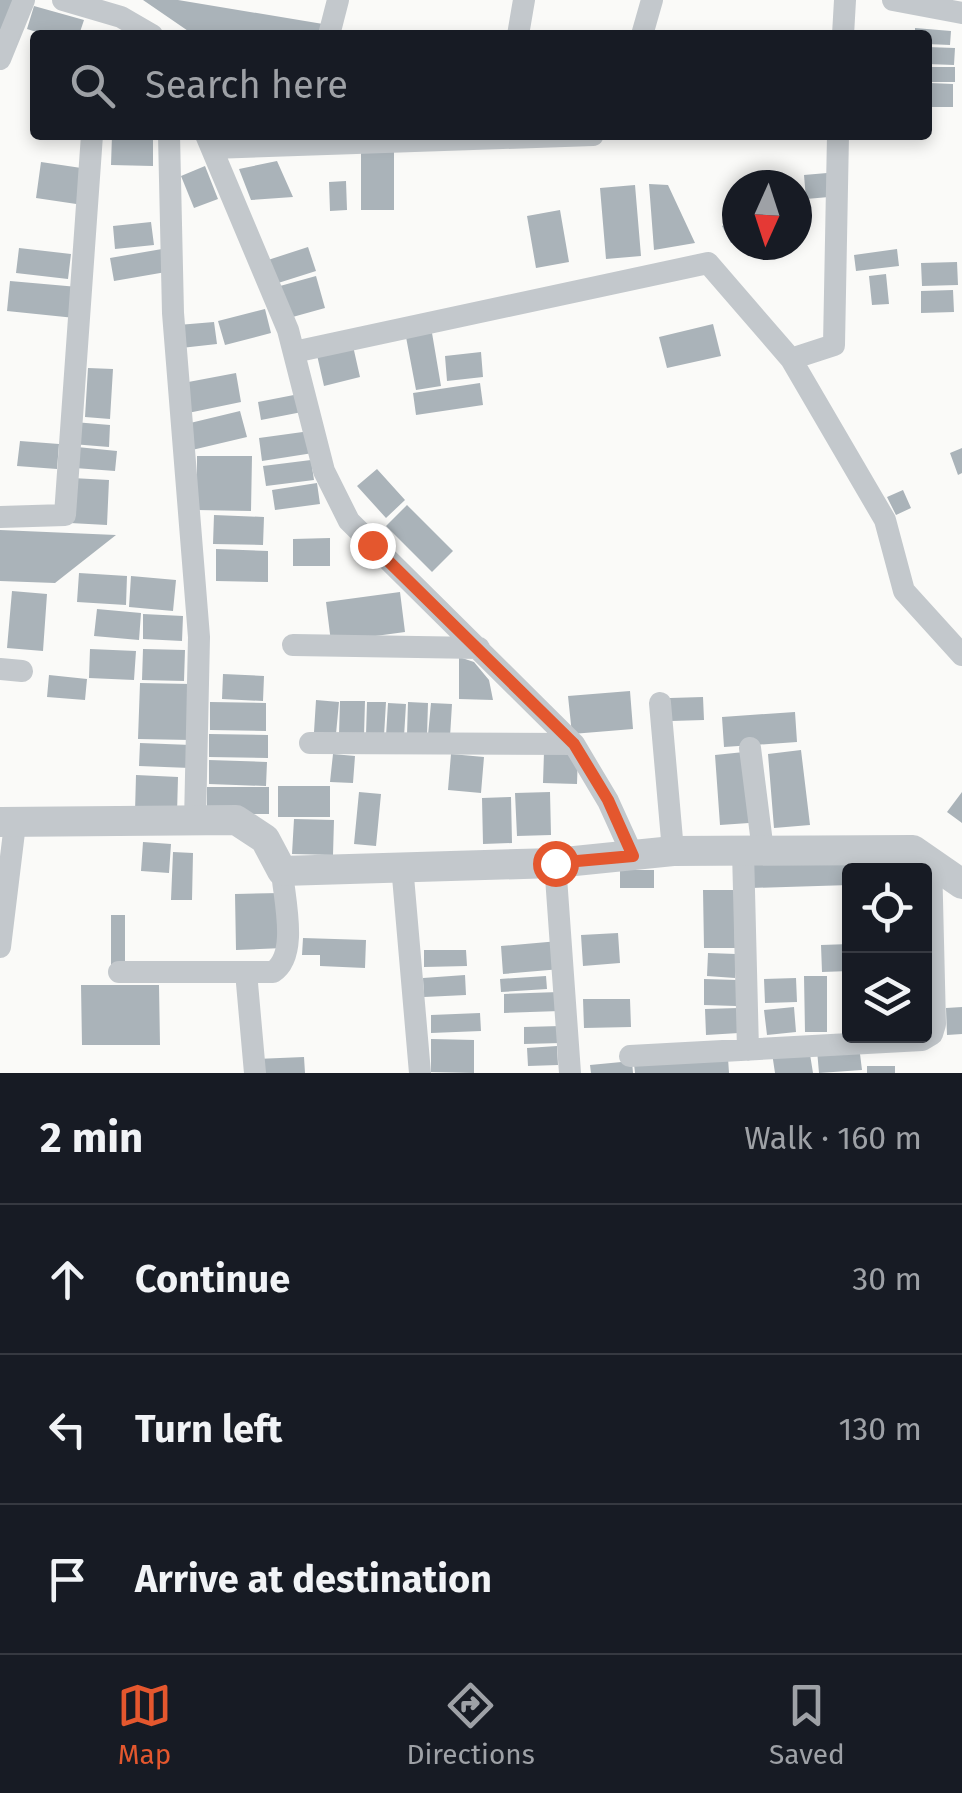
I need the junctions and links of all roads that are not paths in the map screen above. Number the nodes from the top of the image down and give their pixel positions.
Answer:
1 (24, 0) edge
2 (63, 0) edge
3 (338, 0) edge
4 (524, 0) edge
5 (652, 0) edge
6 (845, 0) edge
7 (893, 0) edge
8 (88, 9) junction
9 (125, 9) edge
10 (962, 13) edge
11 (89, 30) edge
12 (147, 30) edge
13 (330, 30) edge
14 (519, 30) edge
15 (643, 30) edge
16 (843, 30) edge
17 (0, 59) edge
18 (92, 140) edge
19 (169, 140) edge
20 (239, 140) edge
21 (838, 140) edge
22 (209, 141) edge
23 (294, 352) junction
24 (790, 359) junction
25 (0, 517) edge
26 (293, 645) dead end
27 (479, 648) junction
28 (962, 655) edge
29 (660, 704) dead end
30 (310, 744) dead end
31 (574, 744) junction
32 (750, 748) dead end
33 (194, 822) junction
34 (8, 823) edge
35 (753, 851) junction
36 (674, 852) junction
37 (633, 856) junction
38 (931, 859) junction
39 (555, 863) junction
40 (402, 865) junction
41 (282, 871) junction
42 (962, 884) edge
43 (5, 888) edge
44 (0, 947) edge
45 (120, 972) dead end
46 (246, 972) junction
47 (748, 1050) junction
48 (630, 1056) dead end
49 (255, 1073) edge
50 (420, 1073) edge
51 (570, 1073) edge

1 - 17 street
2 - 8 street
3 - 13 street
4 - 14 street
5 - 15 street
6 - 16 street
7 - 10 street
8 - 9 street
8 - 11 street
9 - 12 street
18 - 25 street
19 - 33 street
20 - 22 street
21 - 24 street
22 - 23 street
23 - 24 street
23 - 27 street
24 - 28 street
26 - 27 street
27 - 31 street
29 - 36 street
30 - 31 street
31 - 37 street
32 - 35 street
33 - 34 street
33 - 41 street
34 - 43 street
35 - 36 street
35 - 38 street
35 - 47 street
36 - 37 street
37 - 39 street
38 - 42 street
38 - 47 street
39 - 40 street
39 - 51 street
40 - 41 street
40 - 50 street
41 - 46 street
43 - 44 street
45 - 46 street
46 - 49 street
47 - 48 street

